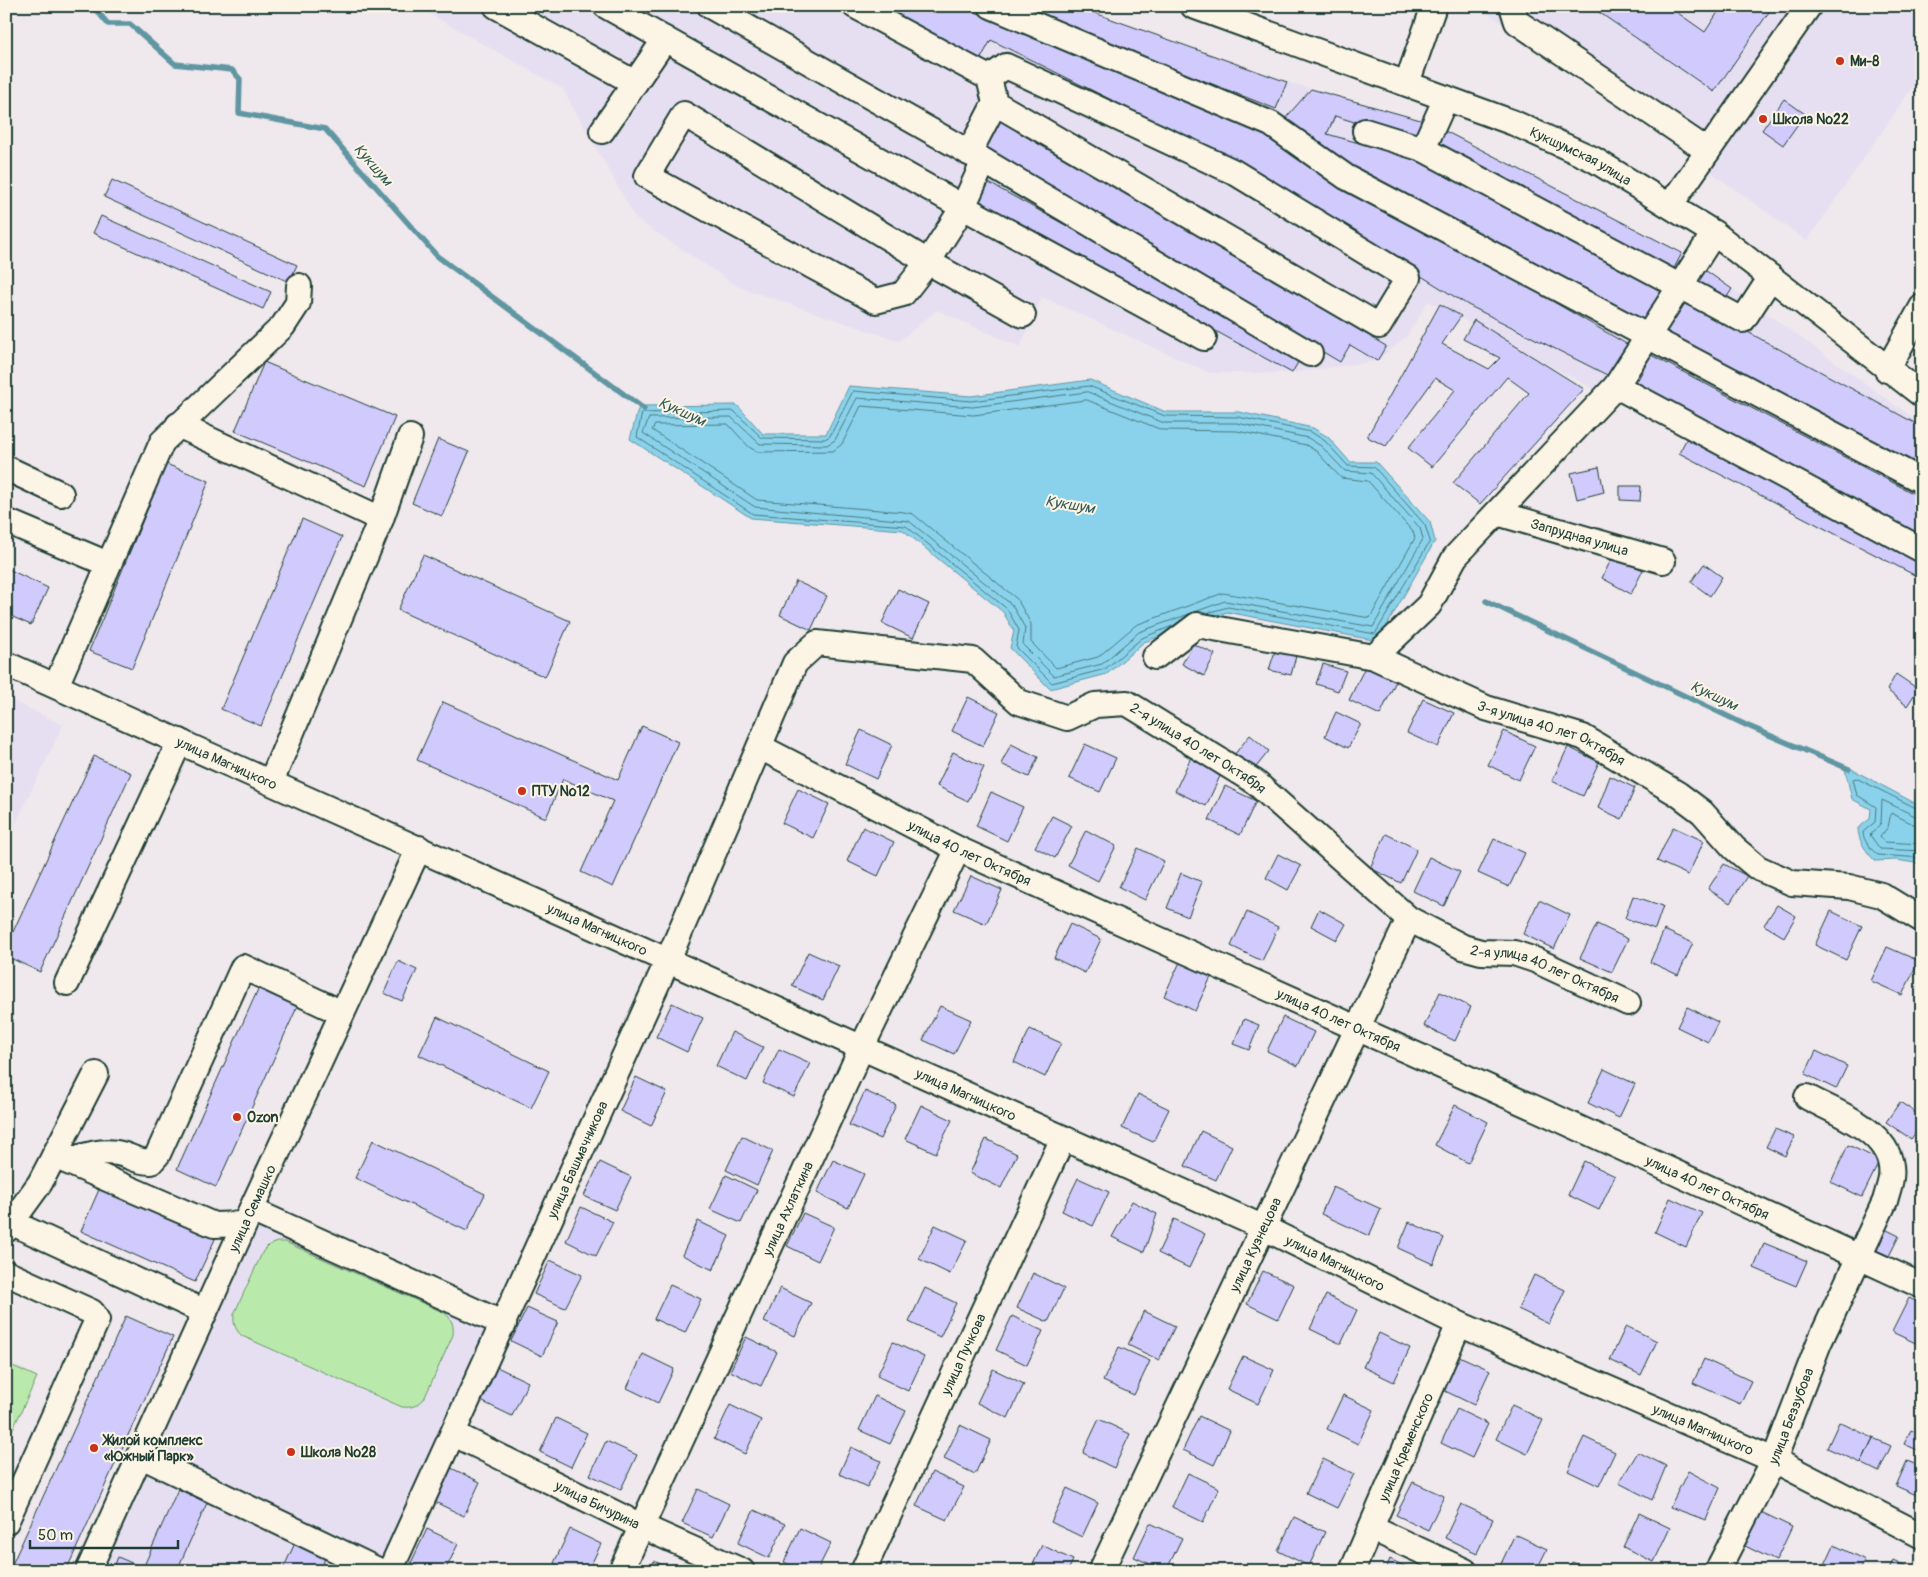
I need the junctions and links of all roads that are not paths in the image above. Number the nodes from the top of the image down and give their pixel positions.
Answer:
1 (496, 6) edge
2 (606, 6) edge
3 (710, 6) edge
4 (855, 6) edge
5 (991, 6) edge
6 (1193, 6) edge
7 (1434, 6) edge
8 (1512, 6) edge
9 (1809, 6) edge
10 (879, 12) edge
11 (665, 39) junction
12 (989, 78) junction
13 (635, 83) junction
14 (1406, 83) junction
15 (1446, 98) junction
16 (995, 103) junction
17 (602, 131) dead end
18 (1365, 131) dead end
19 (1423, 149) junction
20 (1708, 151) junction
21 (976, 157) junction
22 (1671, 204) junction
23 (964, 208) junction
24 (1714, 232) junction
25 (928, 262) junction
26 (1770, 277) junction
27 (299, 286) dead end
28 (1680, 286) junction
29 (1922, 307) edge
30 (1023, 315) dead end
31 (1648, 337) junction
32 (1204, 338) dead end
33 (1310, 354) dead end
34 (1887, 370) junction
35 (1616, 386) junction
36 (1922, 395) edge
37 (178, 425) junction
38 (410, 437) dead end
39 (6, 468) edge
40 (1922, 481) edge
41 (61, 494) dead end
42 (1497, 513) junction
43 (381, 519) junction
44 (6, 521) edge
45 (1922, 550) edge
46 (1663, 561) dead end
47 (108, 564) junction
48 (1155, 657) dead end
49 (1374, 657) junction
50 (6, 664) edge
51 (56, 686) junction
52 (180, 741) junction
53 (760, 747) junction
54 (271, 782) junction
55 (419, 848) junction
56 (958, 849) junction
57 (1409, 919) junction
58 (1922, 920) edge
59 (668, 960) junction
60 (68, 983) dead end
61 (1628, 1003) dead end
62 (342, 1013) junction
63 (1356, 1028) junction
64 (862, 1047) junction
65 (96, 1074) dead end
66 (1807, 1097) dead end
67 (1063, 1138) junction
68 (60, 1158) junction
69 (248, 1217) junction
70 (7, 1224) edge
71 (1262, 1227) junction
72 (1858, 1257) junction
73 (6, 1273) edge
74 (1922, 1286) edge
75 (205, 1312) junction
76 (504, 1324) junction
77 (1459, 1324) junction
78 (454, 1434) junction
79 (139, 1455) junction
80 (1774, 1460) junction
81 (6, 1522) edge
82 (641, 1526) junction
83 (1371, 1528) junction
84 (1922, 1536) edge
85 (88, 1571) edge
86 (380, 1571) edge
87 (390, 1571) edge
88 (621, 1571) edge
89 (742, 1571) edge
90 (863, 1571) edge
91 (1101, 1571) edge
92 (1352, 1571) edge
93 (1465, 1571) edge
94 (1717, 1571) edge

1 - 13 street
2 - 11 street
3 - 21 street
4 - 10 street
5 - 31 street
6 - 14 street, Кукшумская улица
7 - 14 street
8 - 20 street
9 - 20 street
10 - 12 street
11 - 13 street
11 - 23 street
12 - 16 street
12 - 16 street
13 - 17 street
14 - 15 street, Кукшумская улица
15 - 19 street
15 - 22 street, Кукшумская улица
16 - 21 street
18 - 19 street
19 - 28 street
20 - 22 street
21 - 23 street
21 - 33 street
22 - 24 street, Кукшумская улица
23 - 25 street
23 - 32 street
24 - 26 street, Кукшумская улица
24 - 28 street
25 - 25 street
25 - 30 street
26 - 28 street
26 - 34 street, Кукшумская улица
27 - 37 street
28 - 31 street
29 - 34 street
31 - 35 street
31 - 40 street
34 - 36 street, Кукшумская улица
35 - 42 street
35 - 45 street
37 - 43 street
37 - 47 street
38 - 43 street
39 - 41 street
42 - 46 street, Запрудная улица
42 - 49 street
43 - 54 street
44 - 47 street
47 - 51 street
48 - 49 street, 3-я улица 40 лет Октября
49 - 58 street, 3-я улица 40 лет Октября
50 - 51 street, улица Магницкого
51 - 52 street, улица Магницкого
52 - 54 street, улица Магницкого
52 - 60 street
53 - 56 street, улица 40 лет Октября
53 - 57 street, 2-я улица 40 лет Октября
53 - 59 street, улица Башмачникова
54 - 55 street, улица Магницкого
55 - 59 street, улица Магницкого
55 - 62 street, улица Семашко
56 - 63 street, улица 40 лет Октября
56 - 64 street, улица Ахлаткина
57 - 61 street, 2-я улица 40 лет Октября
57 - 63 street, улица Кузнецова
59 - 64 street, улица Магницкого
59 - 76 street, улица Башмачникова
62 - 68 street
62 - 69 street, улица Семашко
63 - 71 street, улица Кузнецова
63 - 72 street, улица 40 лет Октября
64 - 67 street, улица Магницкого
64 - 82 street, улица Ахлаткина
65 - 68 street
66 - 72 street
67 - 71 street, улица Магницкого
67 - 90 street, улица Пучкова
68 - 69 street
68 - 70 street
69 - 75 street, улица Семашко
69 - 76 street
70 - 75 street
71 - 77 street, улица Магницкого
71 - 91 street, улица Кузнецова
72 - 74 street, улица 40 лет Октября
72 - 80 street, улица Беззубова
73 - 81 street
75 - 79 street, улица Семашко
76 - 78 street, улица Башмачникова
77 - 80 street, улица Магницкого
77 - 83 street, улица Кременского
78 - 82 street, улица Бичурина
78 - 87 street, улица Башмачникова
79 - 85 street, улица Семашко
79 - 86 street
80 - 84 street, улица Магницкого
80 - 94 street, улица Беззубова
82 - 88 street, улица Ахлаткина
82 - 89 street, улица Бичурина
83 - 92 street, улица Кременского
83 - 93 street

